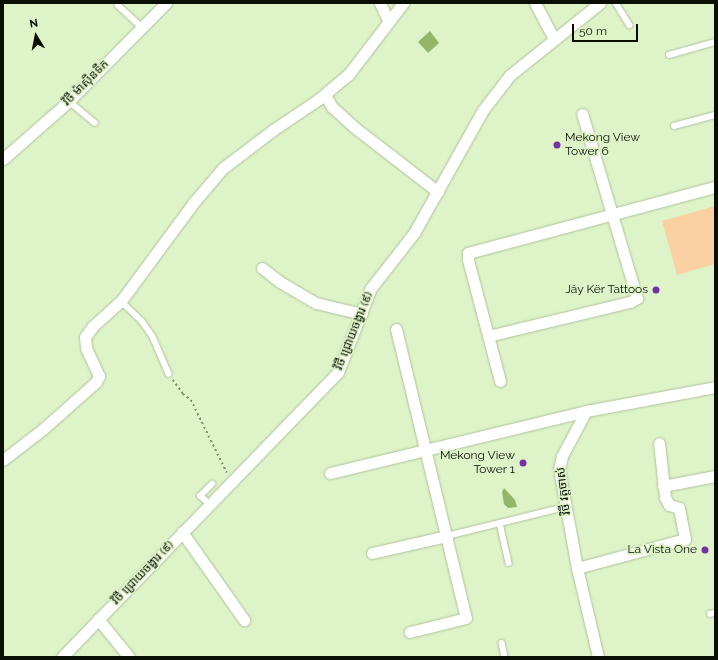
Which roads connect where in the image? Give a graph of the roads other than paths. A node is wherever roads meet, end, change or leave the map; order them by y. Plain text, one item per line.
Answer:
1 (166, 3) edge
2 (380, 3) edge
3 (403, 3) edge
4 (535, 3) edge
5 (600, 3) edge
6 (616, 3) edge
7 (118, 5) dead end
8 (388, 20) junction
9 (630, 24) dead end
10 (142, 27) junction
11 (554, 39) junction
12 (715, 42) edge
13 (669, 55) dead end
14 (325, 95) junction
15 (69, 101) junction
16 (582, 114) dead end
17 (715, 116) edge
18 (95, 123) dead end
19 (674, 126) dead end
20 (3, 159) edge
21 (715, 187) edge
22 (438, 192) junction
23 (612, 213) junction
24 (262, 268) dead end
25 (121, 301) junction
26 (362, 314) junction
27 (396, 329) dead end
28 (488, 336) junction
29 (169, 374) road end
30 (500, 381) dead end
31 (715, 387) edge
32 (586, 411) junction
33 (659, 443) dead end
34 (426, 450) junction
35 (3, 460) edge
36 (330, 473) dead end
37 (715, 476) edge
38 (663, 486) junction
39 (221, 494) junction
40 (210, 505) junction
41 (565, 507) junction
42 (500, 523) junction
43 (182, 532) junction
44 (447, 536) junction
45 (372, 554) dead end
46 (509, 563) dead end
47 (577, 568) junction
48 (98, 619) junction
49 (244, 620) dead end
50 (410, 632) dead end
51 (502, 644) dead end
52 (65, 656) edge
53 (129, 657) edge
54 (506, 657) edge
55 (598, 657) edge

1 - 10 street, វិថី ម៉ាស៊ីនទឹក
2 - 8 street
3 - 8 street
4 - 11 street
5 - 11 street, វិថី ជ្រោយចង្វារ (៩)
6 - 9 lane
7 - 10 lane
8 - 14 street
10 - 15 street, វិថី ម៉ាស៊ីនទឹក
11 - 22 street, វិថី ជ្រោយចង្វារ (៩)
12 - 13 lane
14 - 22 street
14 - 25 street
15 - 18 lane
15 - 20 street, វិថី ម៉ាស៊ីនទឹក
16 - 23 street
17 - 19 lane
21 - 23 street
22 - 26 street, វិថី ជ្រោយចង្វារ (៩)
23 - 28 street
23 - 28 street
24 - 26 street
25 - 29 lane
25 - 35 street
26 - 39 street, វិថី ជ្រោយចង្វារ (៩)
27 - 34 street
28 - 30 street
31 - 32 street
32 - 34 street
32 - 41 street, វិថី វត្តចាស់
33 - 38 street
34 - 36 street
34 - 44 street
37 - 38 street
38 - 47 street
39 - 40 street, វិថី ជ្រោយចង្វារ (៩)
39 - 40 lane
40 - 43 street, វិថី ជ្រោយចង្វារ (៩)
41 - 42 lane
41 - 47 street, វិថី វត្តចាស់
42 - 44 lane
42 - 46 lane
43 - 48 street, វិថី ជ្រោយចង្វារ (៩)
43 - 49 street
44 - 45 street
44 - 50 street
47 - 55 street, វិថី វត្តចាស់
48 - 52 street, វិថី ជ្រោយចង្វារ (៩)
48 - 53 street
51 - 54 lane

